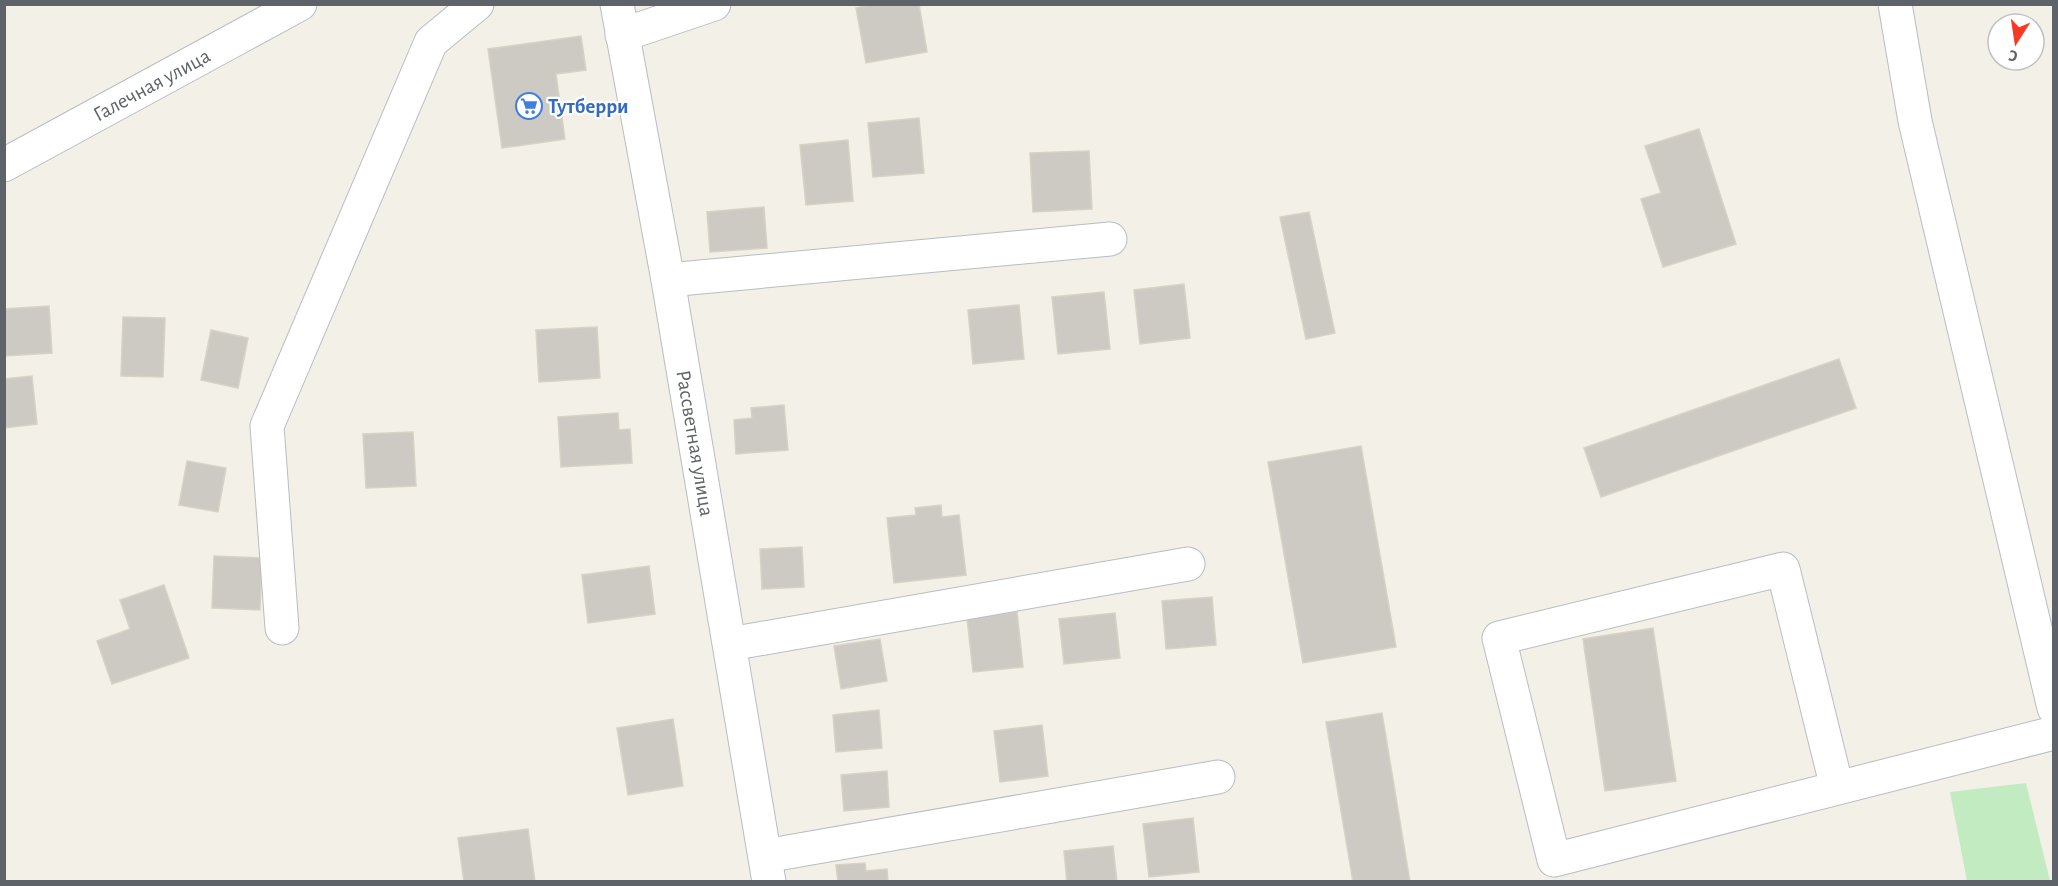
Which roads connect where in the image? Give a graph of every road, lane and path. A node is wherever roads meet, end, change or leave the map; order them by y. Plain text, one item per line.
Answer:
1 (300, 4) edge
2 (477, 4) edge
3 (714, 4) edge
4 (1895, 4) edge
5 (620, 20) edge
6 (4, 165) edge
7 (1110, 239) dead end
8 (668, 280) junction
9 (1188, 564) dead end
10 (282, 628) dead end
11 (730, 644) junction
12 (2054, 708) edge
13 (2054, 733) edge
14 (1218, 777) dead end
15 (1837, 788) junction
16 (767, 869) edge

1 - 6 street, Галечная улица
2 - 10 street
3 - 5 street
4 - 12 street
5 - 8 street, Рассветная улица
7 - 8 street
8 - 11 street, Рассветная улица
9 - 11 street
11 - 16 street, Рассветная улица
13 - 15 street
14 - 16 street
15 - 15 street

